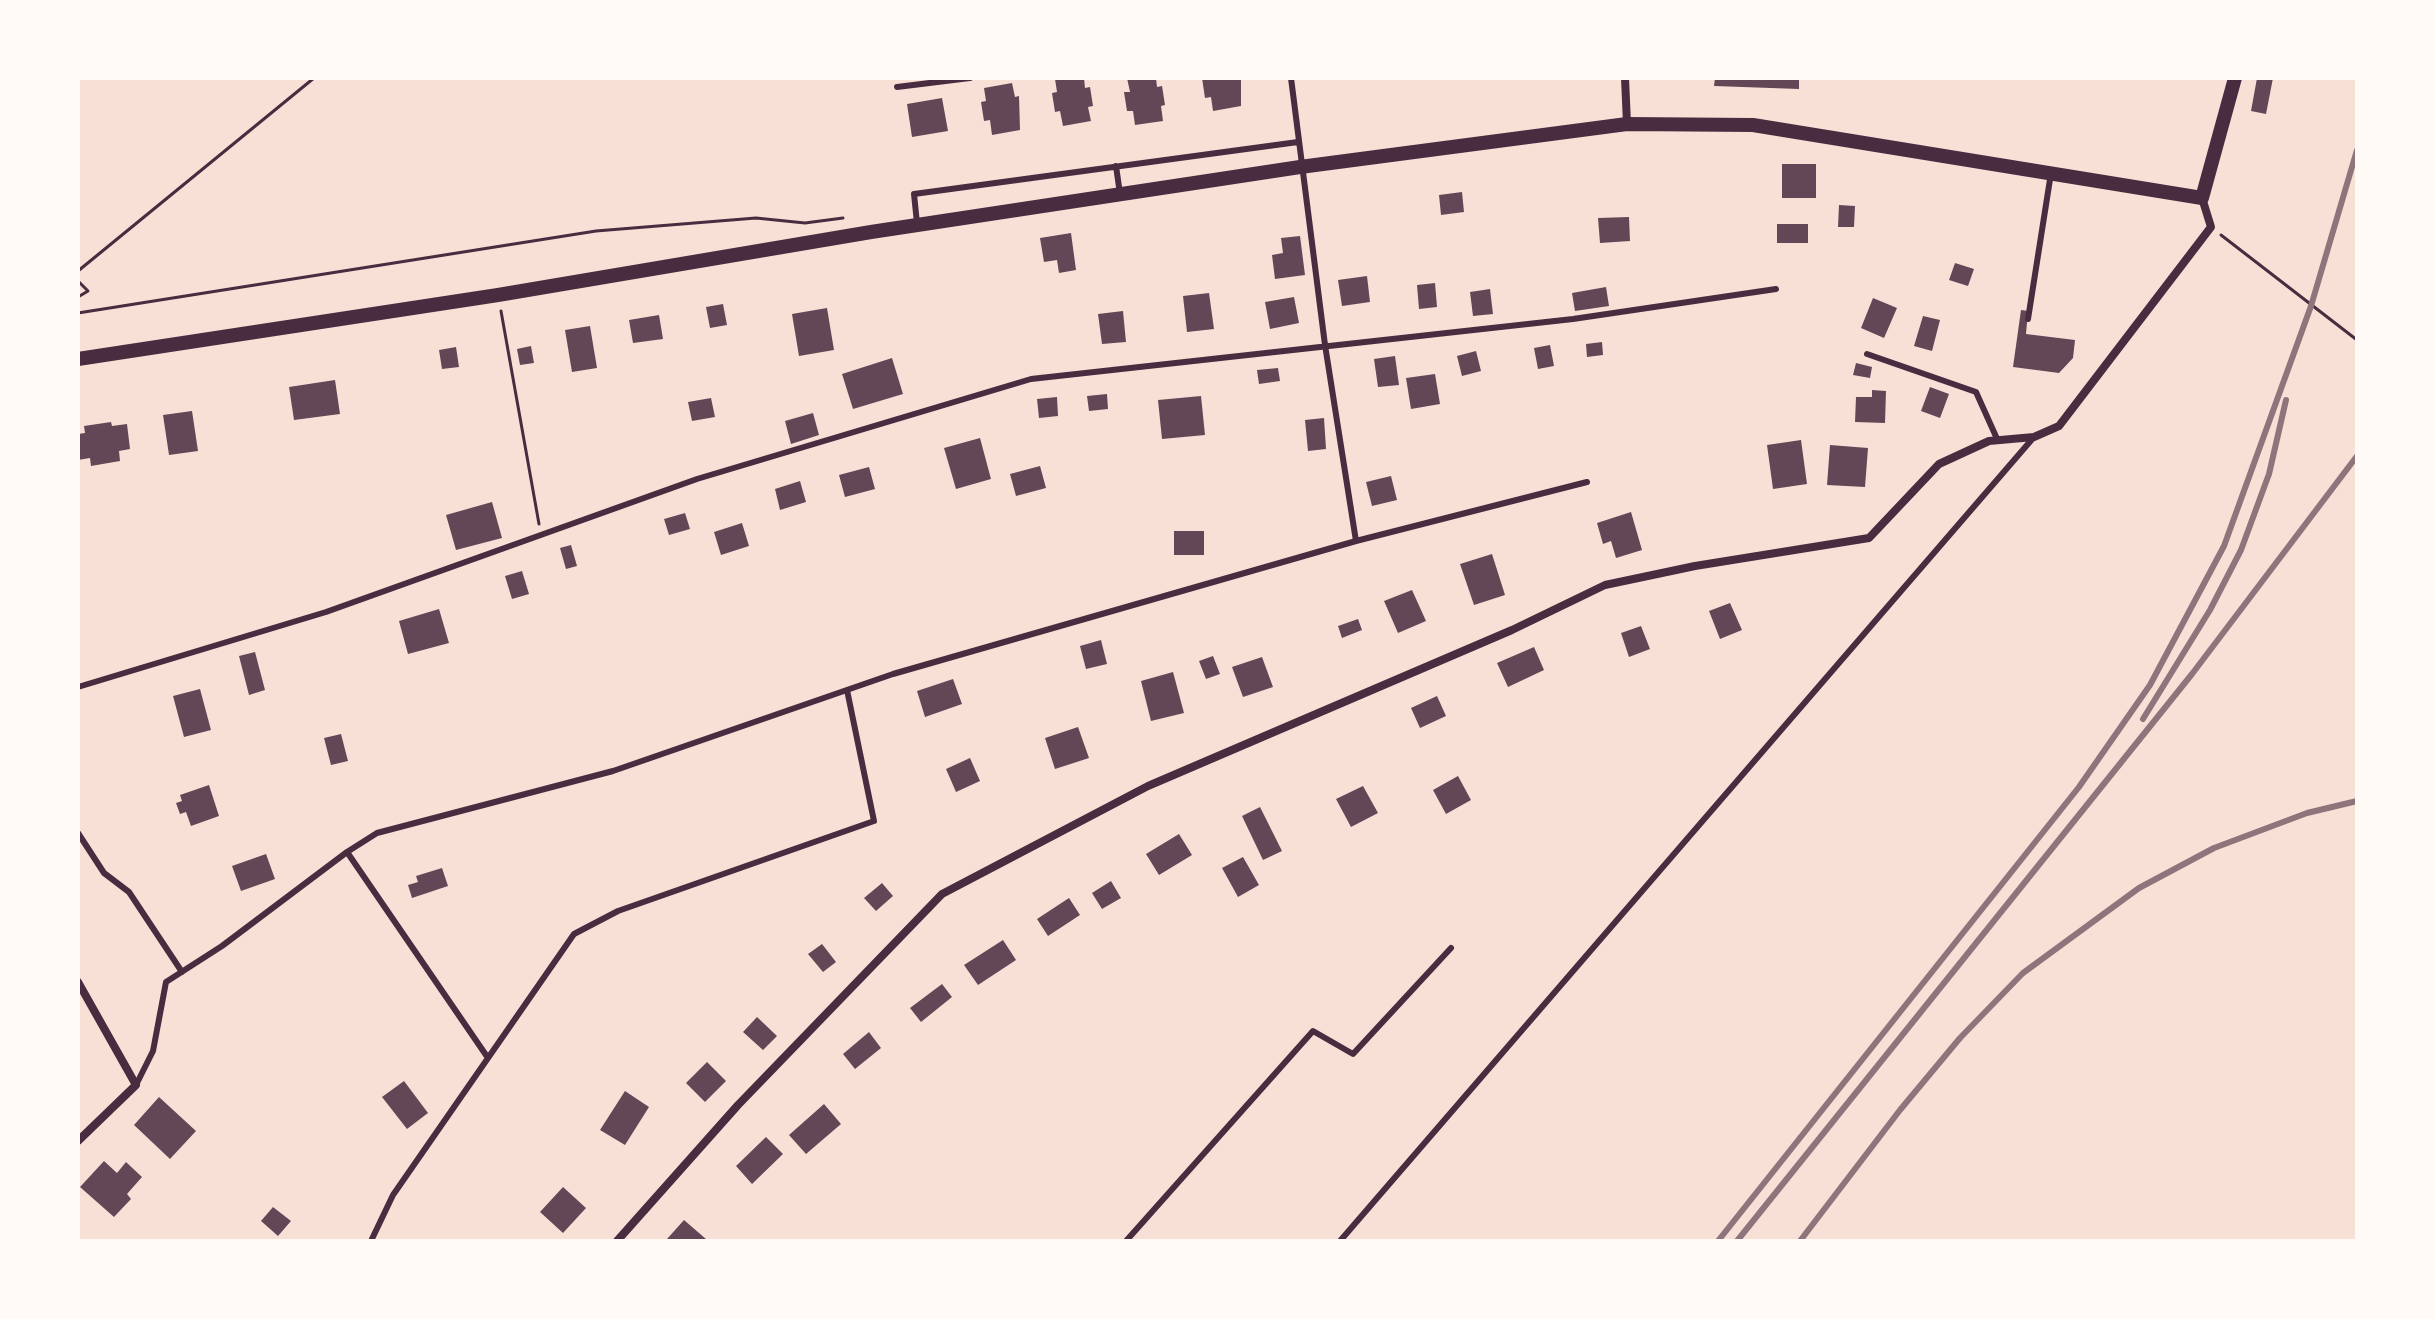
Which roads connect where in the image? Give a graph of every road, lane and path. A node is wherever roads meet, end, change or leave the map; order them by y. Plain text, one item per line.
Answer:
1 (314, 78) edge
2 (970, 78) edge
3 (1291, 78) edge
4 (1625, 78) edge
5 (2235, 78) edge
6 (897, 87) dead end
7 (1627, 124) junction
8 (1298, 142) junction
9 (1116, 166) junction
10 (1300, 167) junction
11 (2052, 172) junction
12 (1120, 195) junction
13 (2202, 198) junction
14 (852, 217) dead end
15 (918, 225) junction
16 (2211, 227) junction
17 (78, 271) edge
18 (78, 281) edge
19 (1776, 289) dead end
20 (498, 295) junction
21 (78, 297) edge
22 (78, 313) edge
23 (2028, 319) dead end
24 (2357, 340) edge
25 (1325, 345) junction
26 (1867, 354) dead end
27 (78, 359) edge
28 (2034, 437) junction
29 (1998, 441) junction
30 (1587, 482) dead end
31 (541, 534) junction
32 (1356, 541) junction
33 (78, 687) edge
34 (847, 690) junction
35 (78, 833) edge
36 (347, 852) junction
37 (1451, 948) dead end
38 (182, 972) junction
39 (78, 982) edge
40 (488, 1058) junction
41 (136, 1085) junction
42 (78, 1141) edge
43 (371, 1241) edge
44 (617, 1241) edge
45 (1126, 1241) edge
46 (1340, 1241) edge

1 - 17 path
2 - 6 lane
3 - 8 lane
4 - 7 street
5 - 13 street
7 - 10 street
7 - 11 street
8 - 9 lane
8 - 10 lane
9 - 12 lane
9 - 15 lane
10 - 12 street
10 - 25 lane
11 - 13 street
11 - 23 lane
12 - 15 street
13 - 16 street
14 - 22 path
15 - 20 street
16 - 24 path
16 - 28 street
18 - 21 path
19 - 25 lane
20 - 27 street
20 - 31 path
25 - 31 lane
25 - 32 lane
26 - 29 lane
28 - 29 street
28 - 46 lane
29 - 44 street
30 - 32 lane
31 - 33 lane
32 - 34 lane
34 - 36 lane
34 - 40 lane
35 - 38 lane
36 - 38 lane
36 - 40 lane
37 - 45 lane
38 - 41 lane
39 - 41 street
40 - 43 lane
41 - 42 street

